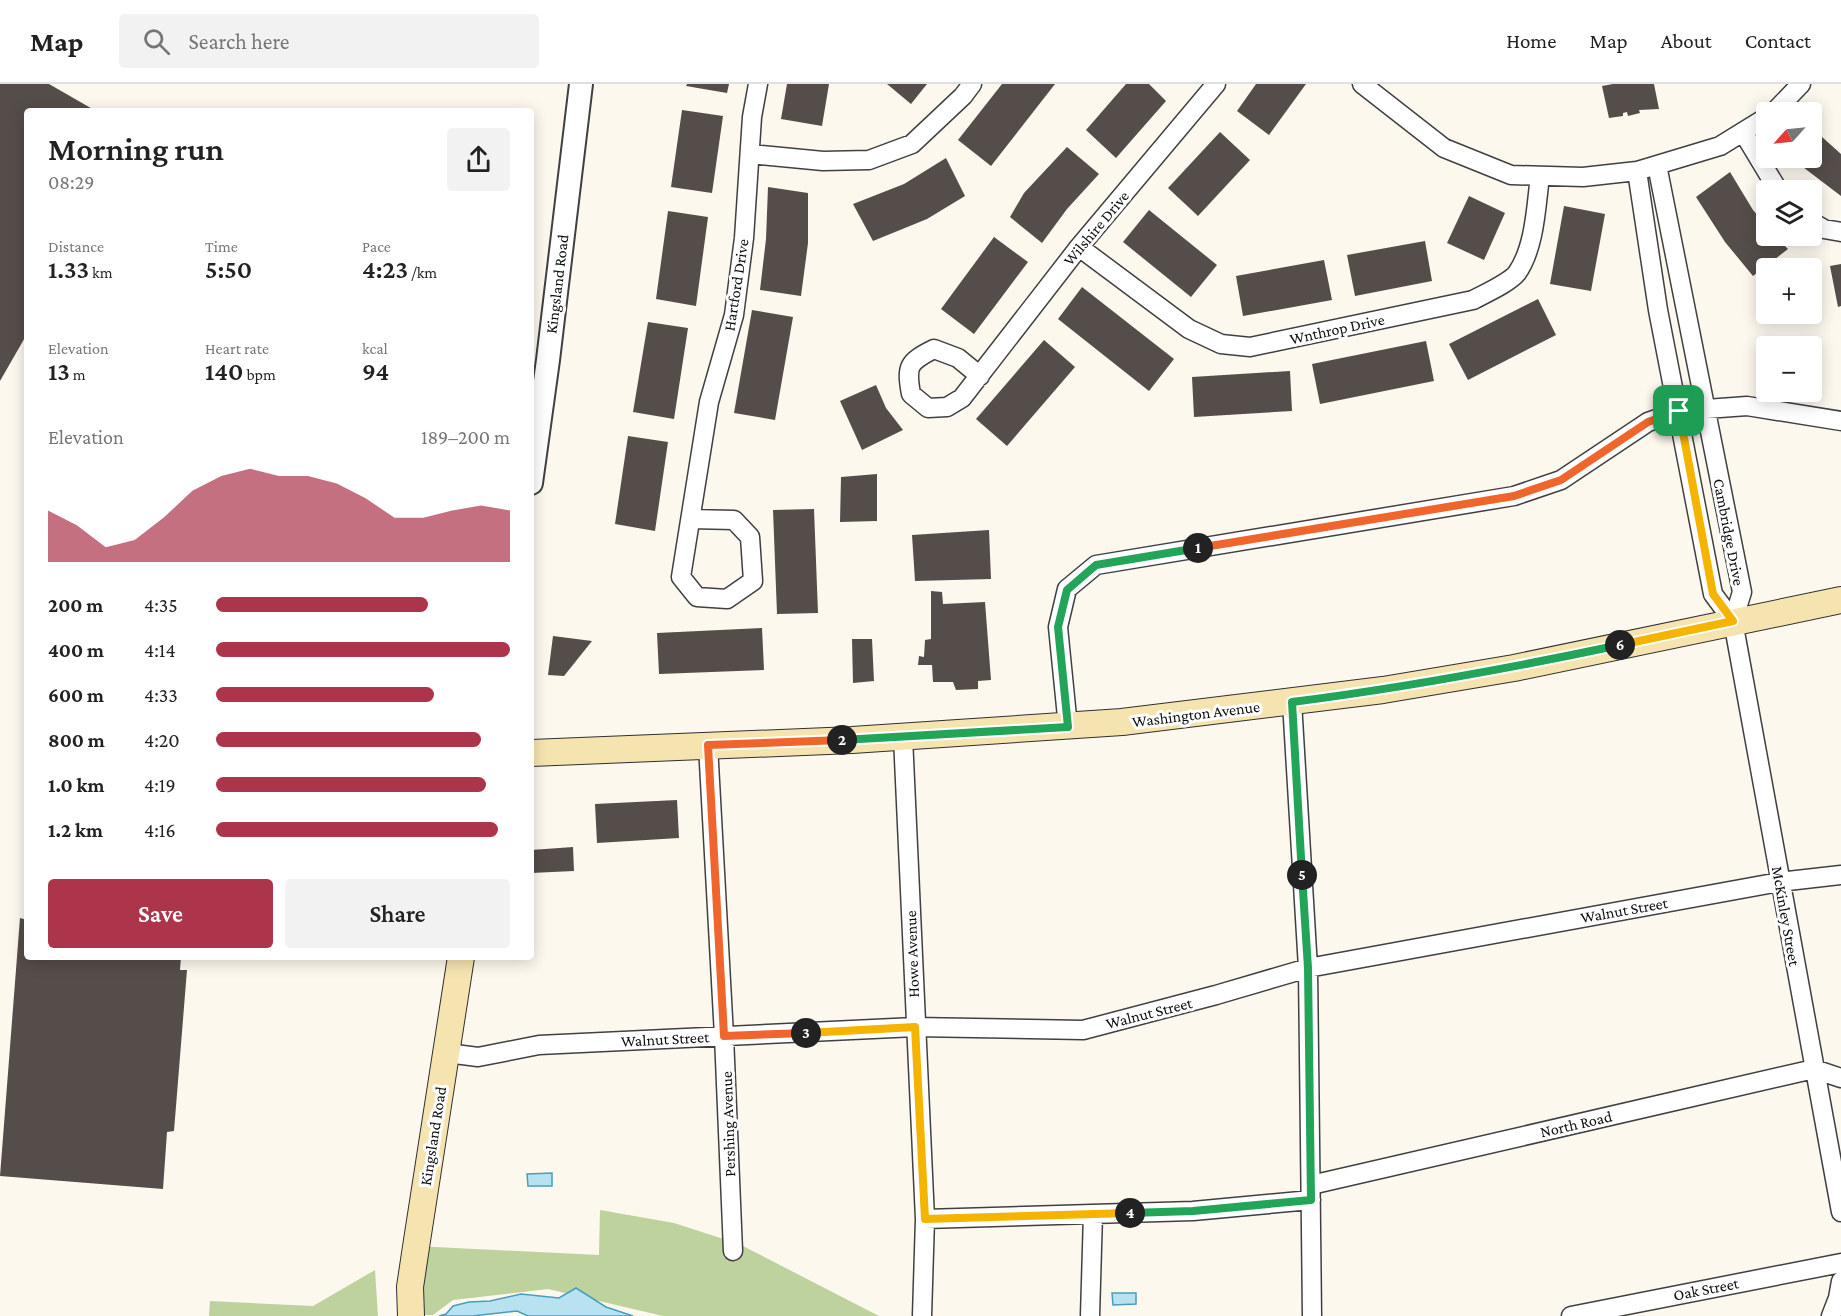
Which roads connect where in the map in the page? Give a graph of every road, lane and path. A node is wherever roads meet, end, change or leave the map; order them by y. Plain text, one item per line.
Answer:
1 (581, 84) edge
2 (758, 84) edge
3 (972, 84) edge
4 (1216, 84) edge
5 (1362, 84) edge
6 (1801, 84) edge
7 (1784, 102) edge
8 (1756, 124) edge
9 (1743, 132) junction
10 (750, 154) junction
11 (1656, 165) junction
12 (1637, 171) junction
13 (1540, 176) junction
14 (1772, 180) edge
15 (1822, 228) edge
16 (1841, 232) edge
17 (1078, 247) junction
18 (980, 376) dead end
19 (1704, 408) junction
20 (1679, 411) junction
21 (1841, 421) edge
22 (534, 461) edge
23 (691, 519) junction
24 (1841, 600) edge
25 (1733, 621) junction
26 (1292, 702) junction
27 (1068, 727) junction
28 (903, 737) junction
29 (708, 745) junction
30 (534, 753) edge
31 (1841, 875) edge
32 (1779, 882) junction
33 (461, 960) edge
34 (1308, 968) junction
35 (915, 1027) junction
36 (724, 1036) junction
37 (447, 1053) junction
38 (1814, 1069) junction
39 (1841, 1078) edge
40 (1311, 1192) junction
41 (1841, 1212) edge
42 (1093, 1214) junction
43 (925, 1219) junction
44 (733, 1251) dead end
45 (1841, 1263) edge
46 (1841, 1281) edge
47 (1631, 1310) edge
48 (411, 1316) edge
49 (922, 1316) edge
50 (1090, 1316) edge
51 (1312, 1316) edge
52 (1571, 1316) edge
53 (1831, 1316) edge

1 - 22 street, Kingsland Road
2 - 10 street, Hartford Drive
3 - 10 street
4 - 17 street, Wilshire Drive
5 - 13 street
6 - 7 street
8 - 9 street
9 - 11 street
9 - 14 street
10 - 23 street, Hartford Drive
11 - 12 street
11 - 19 street, Cambridge Drive
12 - 13 street
12 - 20 street, Cambridge Drive
13 - 17 street, Wnthrop Drive
15 - 16 street
17 - 18 street, Wilshire Drive
19 - 20 street
19 - 21 street
19 - 25 street, Cambridge Drive
20 - 25 street, Cambridge Drive
20 - 27 street
23 - 23 street
24 - 25 main road, Washington Avenue
25 - 26 main road, Washington Avenue
25 - 32 street, McKinley Street
26 - 27 main road, Washington Avenue
26 - 34 street
27 - 28 main road, Washington Avenue
28 - 29 main road, Washington Avenue
28 - 35 street, Howe Avenue
29 - 30 main road, Washington Avenue
29 - 36 street, Pershing Avenue
31 - 32 street, Walnut Street
32 - 34 street, Walnut Street
32 - 38 street, McKinley Street
33 - 37 main road, Kingsland Road
34 - 35 street, Walnut Street
34 - 40 street
35 - 36 street, Walnut Street
35 - 43 street, Howe Avenue
36 - 37 street, Walnut Street
36 - 44 street, Pershing Avenue
37 - 48 main road, Kingsland Road
38 - 39 street
38 - 40 street, North Road
38 - 41 street, McKinley Street
40 - 42 street, North Road
40 - 51 street
42 - 43 street, North Road
42 - 50 street
43 - 49 street, Howe Avenue
45 - 47 street, Oak Street
46 - 53 street
47 - 52 street, Oak Street

